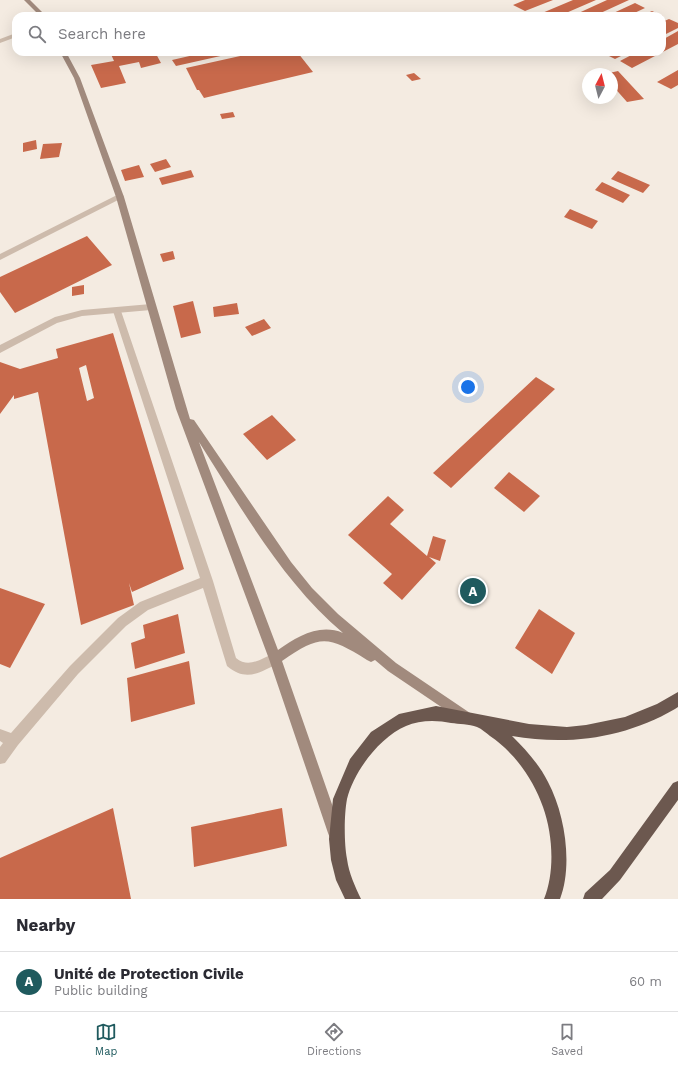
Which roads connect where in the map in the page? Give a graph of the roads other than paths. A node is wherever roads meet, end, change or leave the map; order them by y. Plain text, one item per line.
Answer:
1 (26, 0) edge
2 (39, 12) edge
3 (12, 36) edge
4 (0, 41) edge
5 (65, 56) edge
6 (120, 197) junction
7 (0, 258) edge
8 (151, 307) junction
9 (117, 311) junction
10 (0, 349) edge
11 (181, 409) junction
12 (207, 581) junction
13 (275, 659) junction
14 (392, 667) junction
15 (678, 699) edge
16 (474, 720) junction
17 (0, 735) edge
18 (13, 740) junction
19 (0, 758) edge
20 (678, 788) edge
21 (337, 839) junction
22 (353, 899) edge
23 (552, 899) edge
24 (592, 899) edge

1 - 2 main road
3 - 4 street
5 - 6 main road
6 - 7 street
6 - 8 main road
8 - 9 street
8 - 11 main road
9 - 10 street
9 - 12 street
11 - 13 main road
11 - 14 main road
12 - 13 street
12 - 18 street
13 - 14 main road
13 - 21 main road
14 - 16 main road
15 - 16 highway
16 - 21 highway
16 - 23 highway
17 - 18 street
18 - 19 street
20 - 24 highway
21 - 22 highway

